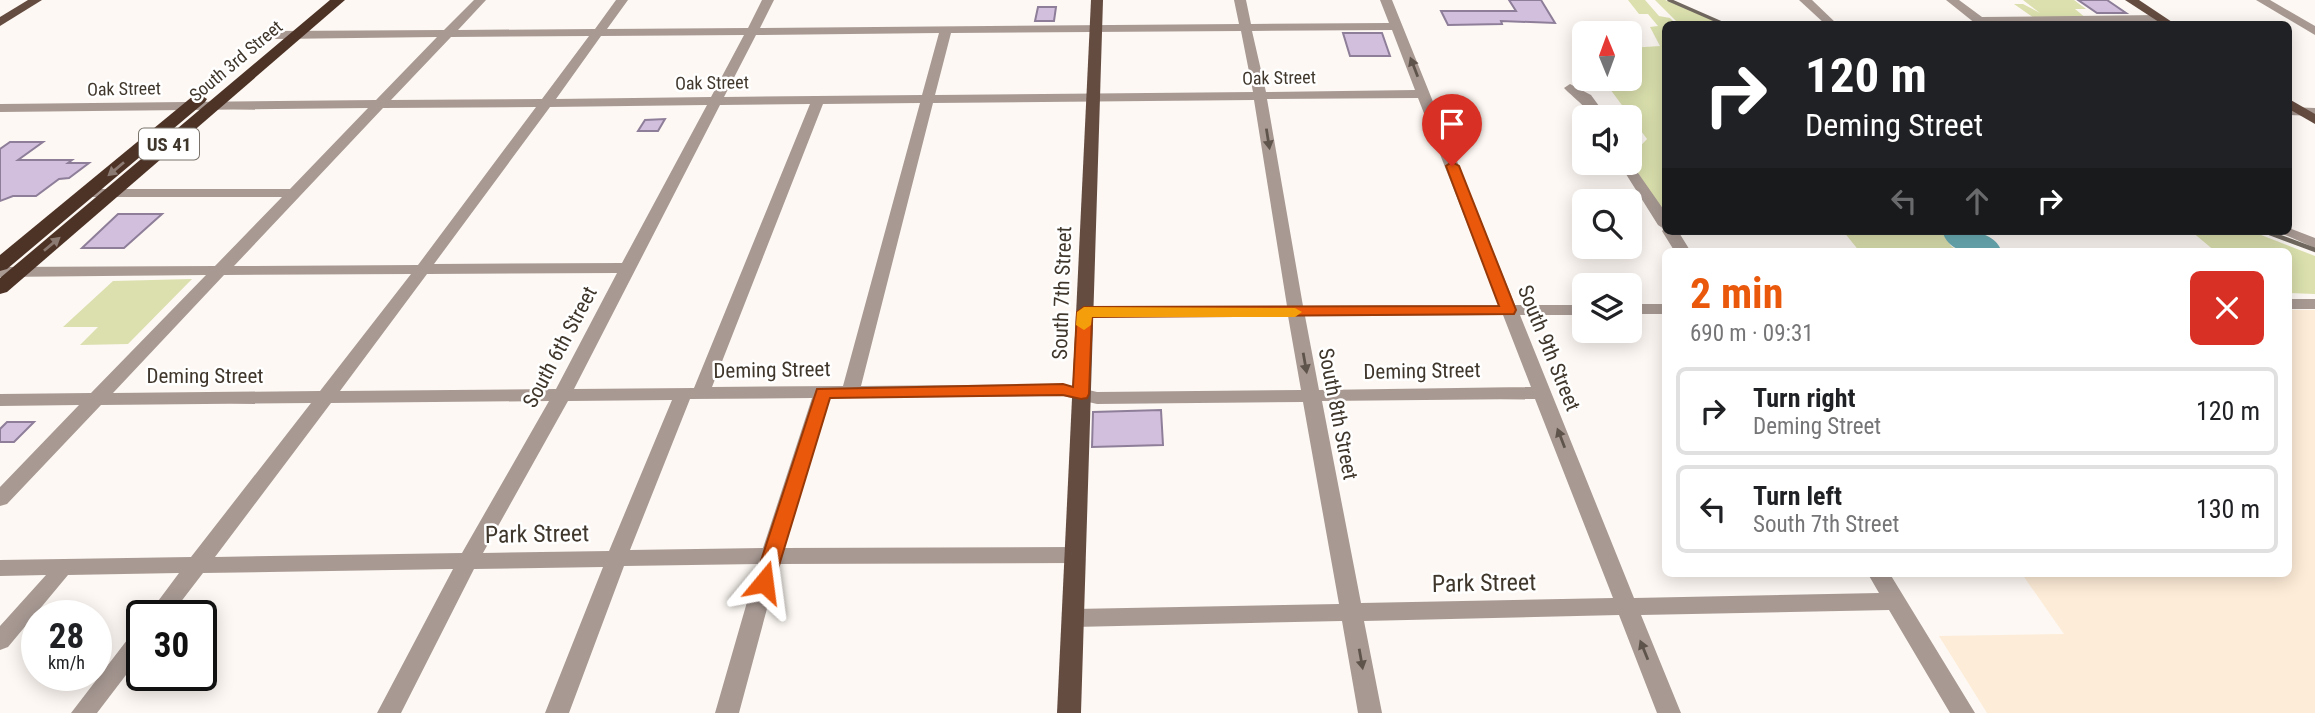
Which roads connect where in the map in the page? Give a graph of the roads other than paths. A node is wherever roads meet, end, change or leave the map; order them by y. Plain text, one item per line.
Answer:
1 (19, 0) edge
2 (36, 0) edge
3 (319, 0) edge
4 (338, 0) edge
5 (481, 0) edge
6 (622, 0) edge
7 (768, 0) edge
8 (1097, 0) edge
9 (1240, 0) edge
10 (1386, 0) edge
11 (1805, 0) edge
12 (1952, 0) edge
13 (2131, 0) edge
14 (2262, 0) edge
15 (0, 12) edge
16 (1828, 21) edge
17 (1980, 21) edge
18 (2162, 21) edge
19 (0, 22) edge
20 (1246, 26) junction
21 (1398, 26) junction
22 (1096, 28) junction
23 (946, 29) junction
24 (599, 31) junction
25 (752, 31) junction
26 (2315, 31) edge
27 (449, 33) junction
28 (276, 35) junction
29 (297, 35) junction
30 (1570, 88) dead end
31 (1424, 94) junction
32 (1261, 95) junction
33 (1094, 97) junction
34 (928, 99) junction
35 (715, 100) junction
36 (818, 100) junction
37 (547, 102) junction
38 (381, 104) junction
39 (1591, 105) edge
40 (191, 106) junction
41 (213, 106) junction
42 (0, 108) edge
43 (2302, 111) edge
44 (2315, 120) edge
45 (1634, 175) edge
46 (86, 193) junction
47 (112, 193) junction
48 (295, 193) junction
49 (1662, 219) edge
50 (2292, 234) edge
51 (2315, 243) edge
52 (0, 265) edge
53 (628, 268) junction
54 (423, 269) junction
55 (219, 271) junction
56 (0, 272) edge
57 (19, 272) junction
58 (0, 288) edge
59 (2292, 304) edge
60 (2315, 304) edge
61 (1642, 309) edge
62 (1662, 309) edge
63 (1508, 310) junction
64 (1572, 310) edge
65 (1084, 312) junction
66 (1296, 312) junction
67 (850, 392) junction
68 (823, 393) junction
69 (1543, 393) junction
70 (692, 394) junction
71 (1081, 394) junction
72 (561, 396) junction
73 (1311, 396) junction
74 (325, 398) junction
75 (96, 399) junction
76 (0, 400) edge
77 (0, 499) edge
78 (1075, 555) junction
79 (771, 556) junction
80 (617, 559) junction
81 (467, 562) junction
82 (197, 566) junction
83 (0, 568) edge
84 (61, 568) junction
85 (1881, 577) edge
86 (170, 600) edge
87 (1895, 601) junction
88 (1626, 606) junction
89 (1352, 611) junction
90 (1073, 618) junction
91 (0, 641) edge
92 (126, 658) edge
93 (83, 713) edge
94 (389, 713) edge
95 (557, 713) edge
96 (727, 713) edge
97 (1069, 713) edge
98 (1370, 713) edge
99 (1669, 713) edge
100 (1963, 713) edge

1 - 15 main road
2 - 19 main road
3 - 28 highway, South 3rd Street / US 41
4 - 29 highway, South 3rd Street / US 41
5 - 27 street
6 - 24 street
7 - 25 street, South 6th Street
8 - 22 main road, South 7th Street
9 - 20 street, South 8th Street
10 - 21 street, South 9th Street
11 - 16 street
12 - 17 street
13 - 18 main road
14 - 26 street
20 - 21 street
20 - 22 street
20 - 32 street, South 8th Street
31 -> 21 street, South 9th Street
22 - 23 street
22 - 33 main road, South 7th Street
23 - 25 street
23 - 34 street
24 - 25 street
24 - 27 street
24 - 37 street
25 - 35 street, South 6th Street
27 - 29 street
27 - 38 street
28 - 29 street
28 - 40 highway, South 3rd Street / US 41
29 - 41 highway, South 3rd Street / US 41
30 - 39 street
31 - 32 street, Oak Street
31 - 63 street, South 9th Street
32 - 33 street, Oak Street
32 -> 66 street, South 8th Street
33 - 34 street, Oak Street
33 - 65 main road, South 7th Street
34 - 36 street, Oak Street
34 - 67 street
35 - 36 street, Oak Street
35 - 37 street, Oak Street
35 - 53 street, South 6th Street
36 - 70 street
37 - 38 street, Oak Street
37 - 54 street
38 - 41 street, Oak Street
38 - 48 street
40 - 41 street, Oak Street
40 - 42 street, Oak Street
40 -> 46 highway, South 3rd Street / US 41
41 - 47 highway, South 3rd Street / US 41
43 - 44 main road
45 - 49 street
46 - 47 street
46 - 52 highway, South 3rd Street / US 41
47 - 48 street
57 -> 47 highway, South 3rd Street / US 41
48 - 55 street
50 - 51 street
53 - 54 street
53 - 72 street, South 6th Street
54 - 55 street
54 - 74 street
55 - 57 street
55 - 75 street
56 - 57 street
57 - 58 highway, South 3rd Street / US 41
59 - 60 street
61 - 62 street
63 - 64 street
63 - 66 street
63 - 69 street, South 9th Street
65 - 66 street
65 - 71 main road, South 7th Street
66 -> 73 street, South 8th Street
67 - 68 street, Deming Street
67 - 71 street, Deming Street
68 - 70 street, Deming Street
68 - 79 street
69 - 73 street, Deming Street
88 -> 69 street, South 9th Street
70 - 72 street, Deming Street
70 - 80 street
71 - 73 street, Deming Street
71 - 78 main road, South 7th Street
72 - 74 street, Deming Street
72 - 81 street, South 6th Street
73 - 89 street, South 8th Street
74 - 75 street, Deming Street
74 - 82 street
75 - 76 street, Deming Street
75 - 77 street
78 - 79 street, Park Street
78 - 90 main road, South 7th Street
79 - 80 street, Park Street
79 - 96 street
80 - 81 street, Park Street
80 - 95 street
81 - 82 street, Park Street
81 - 94 street, South 6th Street
82 - 84 street, Park Street
82 - 86 street
83 - 84 street, Park Street
84 - 91 street
85 - 87 street
87 - 88 street, Park Street
87 - 100 street
88 - 89 street, Park Street
99 -> 88 street, South 9th Street
89 - 90 street, Park Street
89 -> 98 street, South 8th Street
90 - 97 main road, South 7th Street
92 - 93 street

